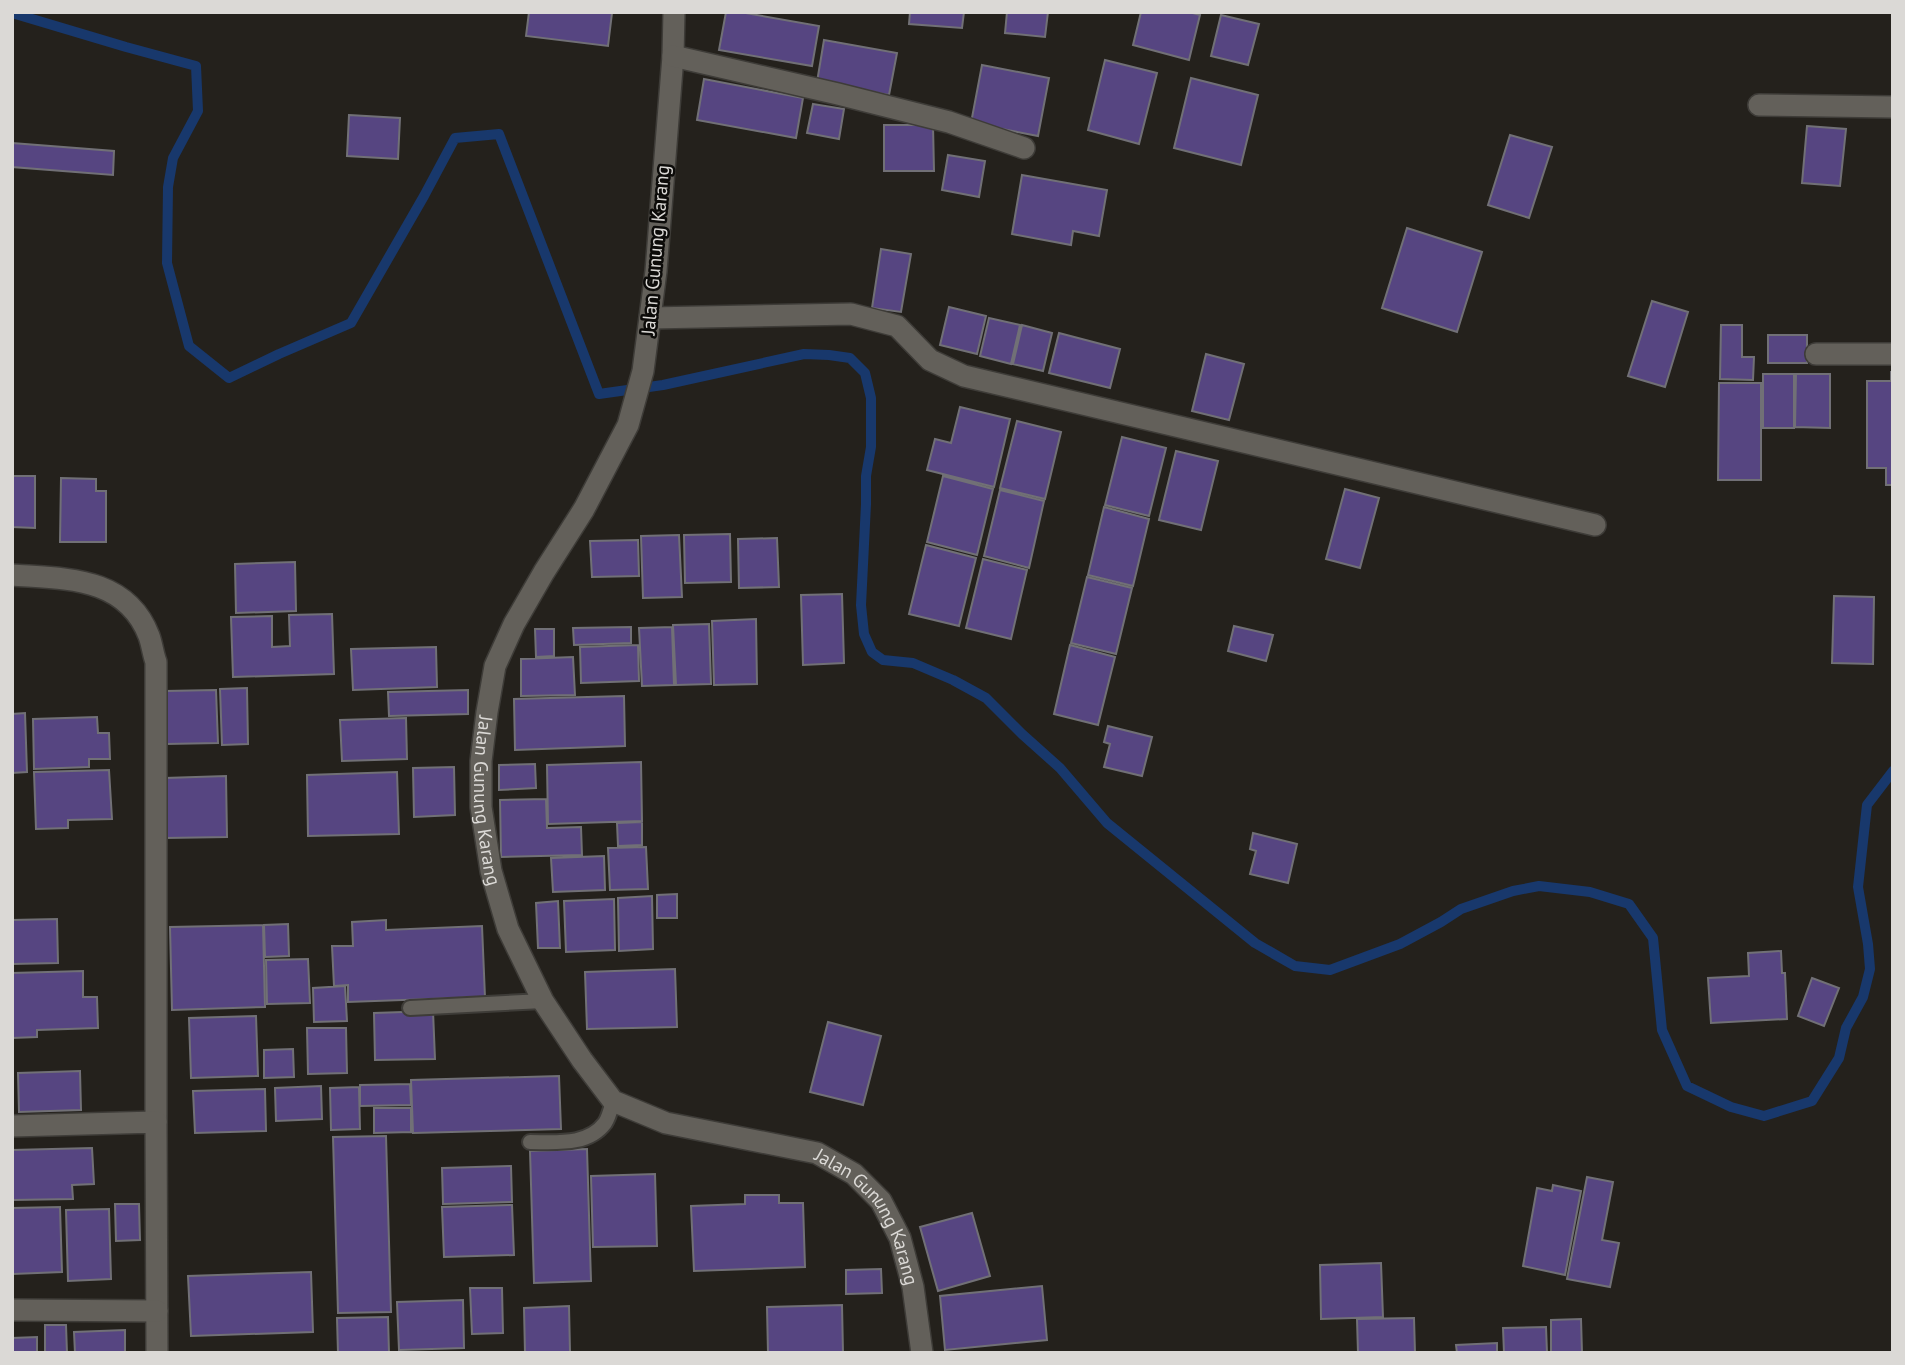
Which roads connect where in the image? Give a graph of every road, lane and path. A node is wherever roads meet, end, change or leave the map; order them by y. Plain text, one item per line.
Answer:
1 (674, 12) edge
2 (673, 56) junction
3 (1759, 105) dead end
4 (1893, 107) edge
5 (1024, 148) dead end
6 (650, 318) junction
7 (1816, 354) dead end
8 (1893, 354) edge
9 (1595, 525) dead end
10 (12, 575) edge
11 (543, 1001) junction
12 (411, 1008) dead end
13 (613, 1101) junction
14 (156, 1122) junction
15 (12, 1126) edge
16 (530, 1142) dead end
17 (12, 1310) edge
18 (157, 1311) junction
19 (157, 1353) edge
20 (922, 1353) edge

1 - 2 street, Jalan Gunung Karang
2 - 5 street
2 - 6 street, Jalan Gunung Karang
3 - 4 street
6 - 9 street
6 - 11 street, Jalan Gunung Karang
7 - 8 street
10 - 14 street
11 - 12 lane
11 - 13 street, Jalan Gunung Karang
13 - 16 lane
13 - 20 street, Jalan Gunung Karang
14 - 15 street
14 - 18 street
17 - 18 street
18 - 19 street

